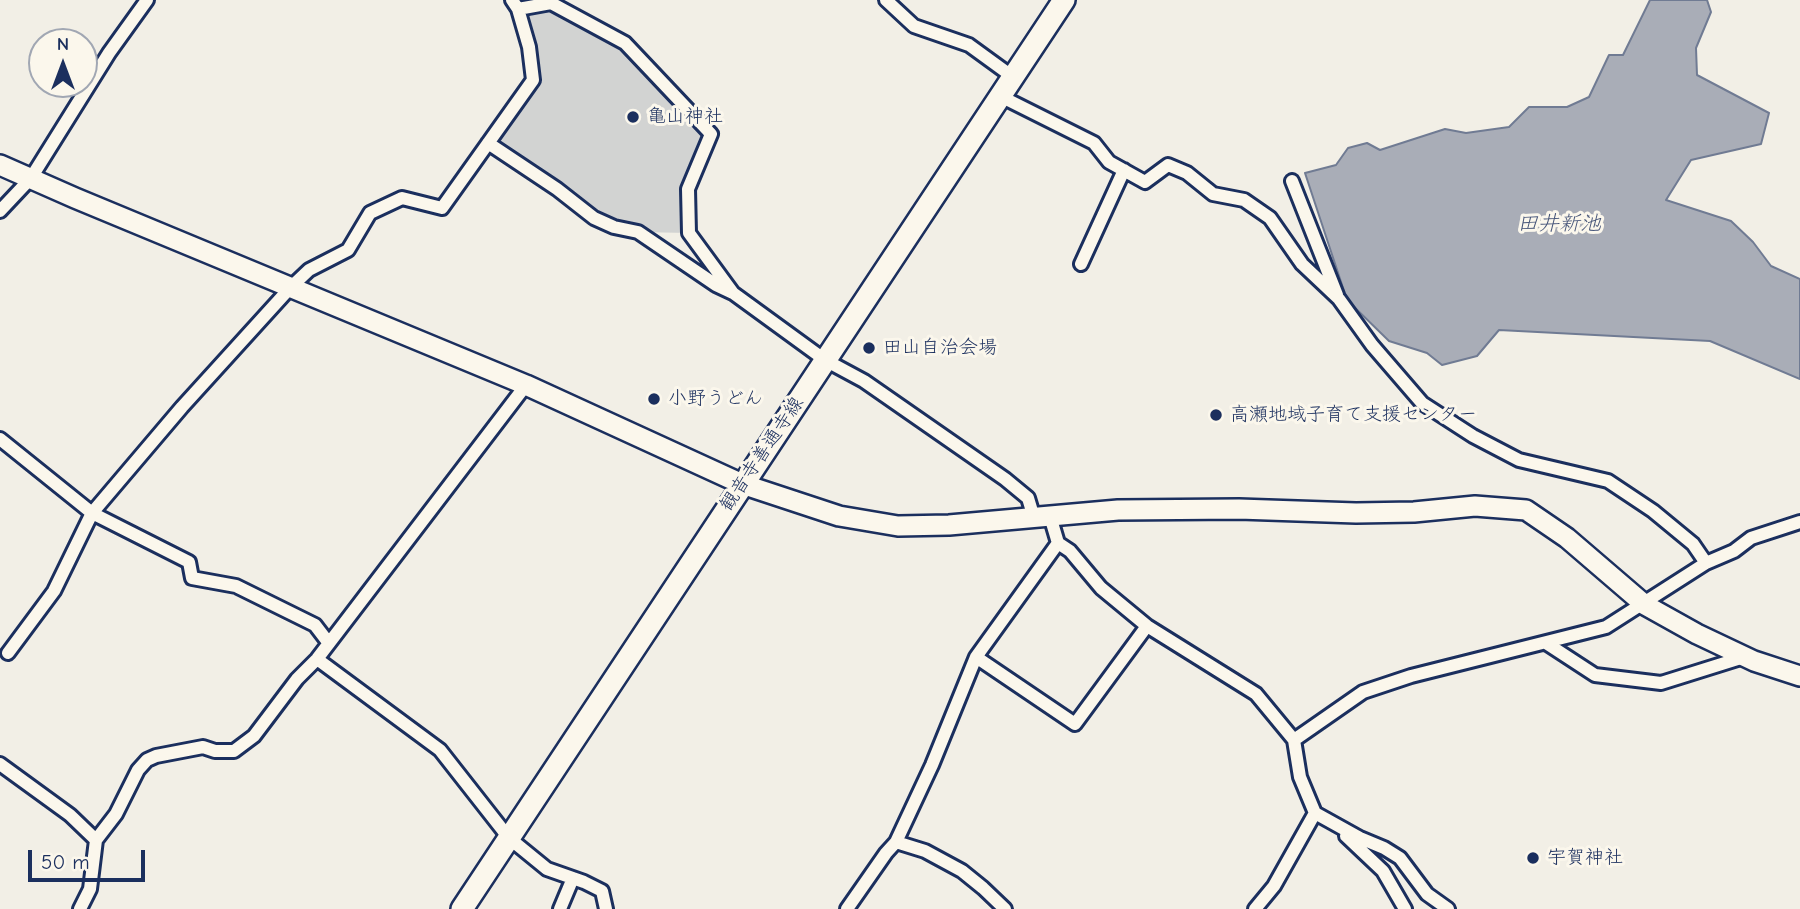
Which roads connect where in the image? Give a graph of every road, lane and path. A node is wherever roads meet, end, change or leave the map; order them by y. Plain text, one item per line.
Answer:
1 (147, 0) edge
2 (886, 0) edge
3 (1064, 0) edge
4 (515, 5) edge
5 (1013, 76) junction
6 (1000, 96) junction
7 (488, 143) junction
8 (0, 165) edge
9 (1124, 170) junction
10 (31, 178) junction
11 (1292, 181) dead end
12 (0, 211) edge
13 (1081, 264) dead end
14 (290, 288) junction
15 (733, 293) junction
16 (1339, 299) junction
17 (825, 360) junction
18 (526, 386) junction
19 (0, 439) edge
20 (742, 484) junction
21 (92, 513) junction
22 (1042, 517) junction
23 (1800, 522) edge
24 (1058, 543) junction
25 (1706, 563) junction
26 (1645, 605) junction
27 (1147, 626) junction
28 (328, 642) junction
29 (1546, 643) junction
30 (3, 652) edge
31 (976, 657) junction
32 (1744, 657) junction
33 (317, 659) junction
34 (1800, 676) edge
35 (1294, 740) junction
36 (0, 764) edge
37 (1315, 813) junction
38 (1336, 826) junction
39 (509, 838) junction
40 (96, 841) junction
41 (895, 842) junction
42 (573, 878) junction
43 (80, 909) edge
44 (462, 909) edge
45 (560, 909) edge
46 (606, 909) edge
47 (847, 909) edge
48 (1005, 909) edge
49 (1255, 909) edge
50 (1405, 909) edge
51 (1448, 909) edge

1 - 10 street
2 - 5 street
3 - 5 main road, 観音寺善通寺線
4 - 7 street
4 - 15 street
5 - 6 main road, 観音寺善通寺線
6 - 9 street
6 - 17 main road, 観音寺善通寺線
7 - 14 street
7 - 15 street
8 - 10 street
9 - 13 street
9 - 16 street
10 - 12 street
10 - 14 street
11 - 16 street
14 - 18 street
14 - 21 street
15 - 17 street
16 - 25 street
17 - 20 main road, 観音寺善通寺線
17 - 22 street
18 - 20 street
18 - 28 street
19 - 21 street
20 - 22 street
20 - 39 main road, 観音寺善通寺線
21 - 28 street
21 - 30 street
22 - 24 street
22 - 26 street
23 - 25 street
24 - 27 street
24 - 31 street
25 - 26 street
26 - 29 street
26 - 32 street
27 - 31 street
27 - 35 street
28 - 33 street
29 - 32 street
29 - 35 street
31 - 41 street
32 - 34 street
33 - 39 street
33 - 40 street
35 - 37 street
36 - 40 street
37 - 38 street
37 - 49 street
38 - 50 street
38 - 51 street
39 - 42 street
39 - 44 main road, 観音寺善通寺線
40 - 43 street
41 - 47 street
41 - 48 street
42 - 45 street
42 - 46 street

